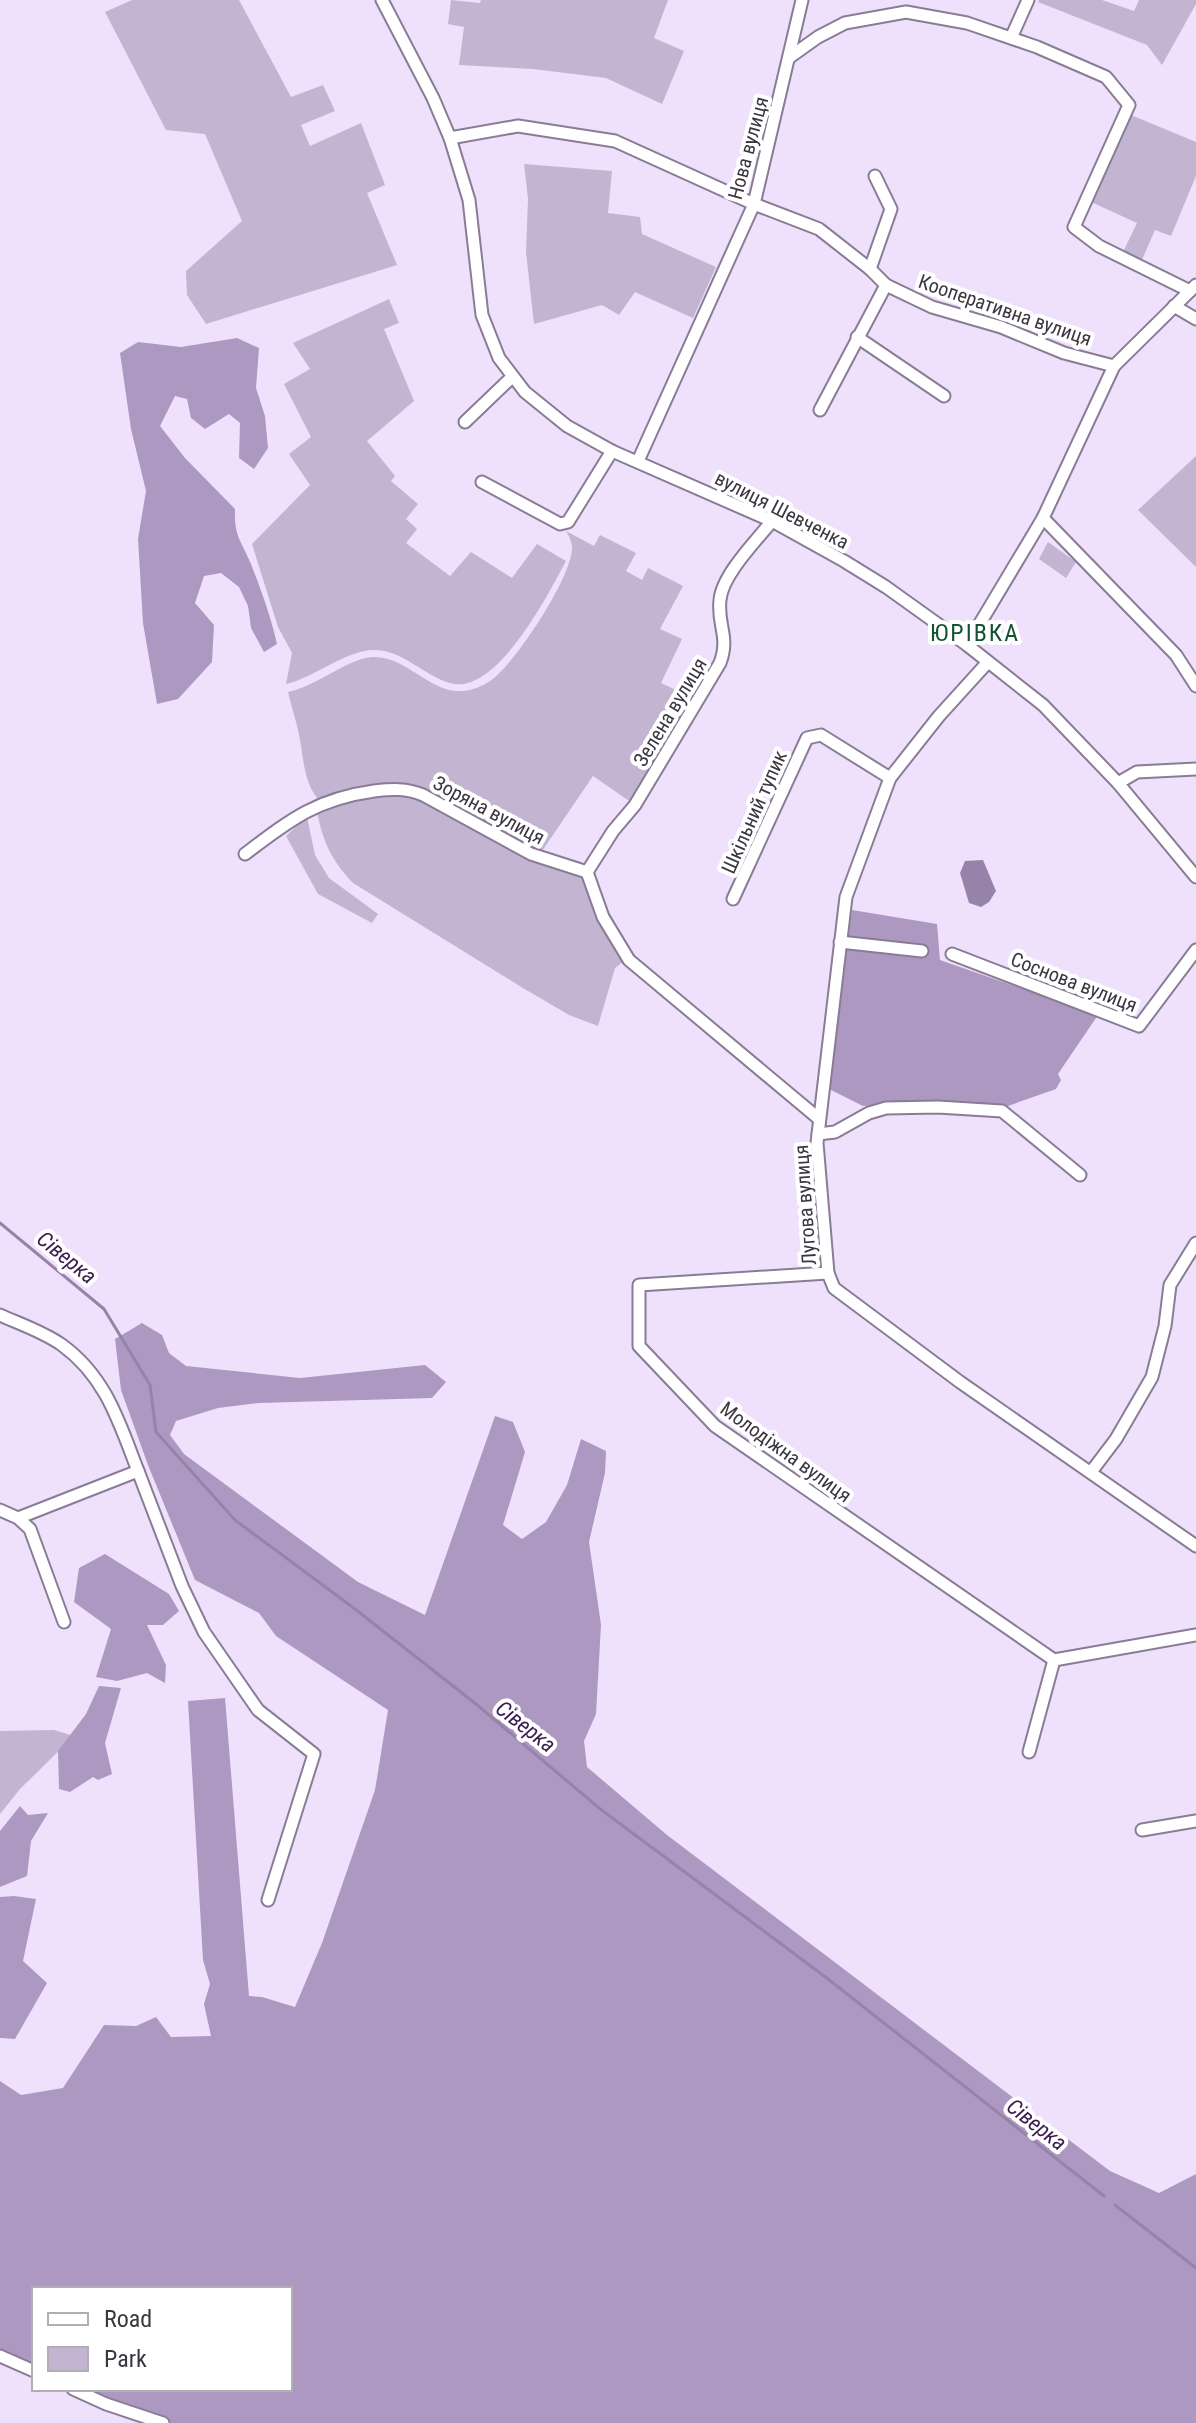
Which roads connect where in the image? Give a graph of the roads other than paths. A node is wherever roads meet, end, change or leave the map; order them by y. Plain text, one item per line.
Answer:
1 (382, 0) edge
2 (802, 0) edge
3 (1028, 0) edge
4 (797, 26) junction
5 (818, 37) junction
6 (1011, 38) junction
7 (790, 57) junction
8 (450, 138) junction
9 (875, 176) dead end
10 (754, 204) junction
11 (870, 269) junction
12 (886, 285) junction
13 (1193, 288) edge
14 (1174, 306) junction
15 (1196, 319) edge
16 (857, 337) junction
17 (1114, 366) junction
18 (512, 377) junction
19 (944, 396) dead end
20 (820, 410) dead end
21 (465, 422) dead end
22 (612, 451) junction
23 (638, 461) junction
24 (482, 482) dead end
25 (1043, 518) junction
26 (772, 521) junction
27 (967, 645) junction
28 (988, 662) junction
29 (1196, 686) edge
30 (1196, 769) edge
31 (890, 778) junction
32 (1118, 783) junction
33 (245, 854) dead end
34 (587, 872) junction
35 (1196, 877) edge
36 (733, 899) dead end
37 (840, 942) junction
38 (1196, 950) edge
39 (922, 951) dead end
40 (952, 954) dead end
41 (818, 1118) junction
42 (818, 1134) junction
43 (1080, 1175) dead end
44 (1196, 1243) edge
45 (828, 1273) junction
46 (0, 1315) edge
47 (138, 1471) junction
48 (1091, 1472) junction
49 (0, 1510) edge
50 (18, 1518) junction
51 (1196, 1546) edge
52 (64, 1622) dead end
53 (1196, 1635) edge
54 (1054, 1660) junction
55 (1029, 1752) dead end
56 (1196, 1821) edge
57 (1142, 1830) dead end
58 (268, 1900) dead end
59 (0, 2356) edge
60 (32, 2370) edge
61 (77, 2391) edge
62 (163, 2423) edge

1 - 8 street, вулиця Шевченка
2 - 4 street
3 - 6 street
4 - 5 street
4 - 7 street
5 - 6 street
5 - 7 street
6 - 13 street
7 - 10 street, Нова вулиця
8 - 10 street
8 - 18 street, вулиця Шевченка
9 - 11 street
10 - 11 street, Кооперативна вулиця
10 - 23 street, Нова вулиця
11 - 12 street, Кооперативна вулиця
12 - 16 street
12 - 17 street, Кооперативна вулиця
13 - 14 street
14 - 15 street
14 - 17 street
16 - 19 street
16 - 20 street
17 - 25 street
18 - 21 street
18 - 22 street, вулиця Шевченка
22 - 23 street, вулиця Шевченка
22 - 24 street
23 - 26 street, вулиця Шевченка
25 - 27 street
25 - 29 street
26 - 27 street, вулиця Шевченка
26 - 34 street, Зелена вулиця
27 - 28 street, вулиця Шевченка
28 - 31 street, Лугова вулиця
28 - 32 street, вулиця Шевченка
30 - 32 street
31 - 36 street, Шкільний тупик
31 - 37 street, Лугова вулиця
32 - 35 street, вулиця Шевченка
33 - 34 street, Зоряна вулиця
34 - 41 street
37 - 39 street
37 - 41 street, Лугова вулиця
38 - 40 street, Соснова вулиця
41 - 42 street, Лугова вулиця
42 - 43 street
42 - 45 street, Лугова вулиця
44 - 48 street
45 - 48 street, Лугова вулиця
45 - 54 street, Молодіжна вулиця
46 - 47 street
47 - 50 street
47 - 58 street
48 - 51 street, Лугова вулиця
49 - 50 street
50 - 52 street
53 - 54 street
54 - 55 street
56 - 57 street
59 - 60 street
61 - 62 street

